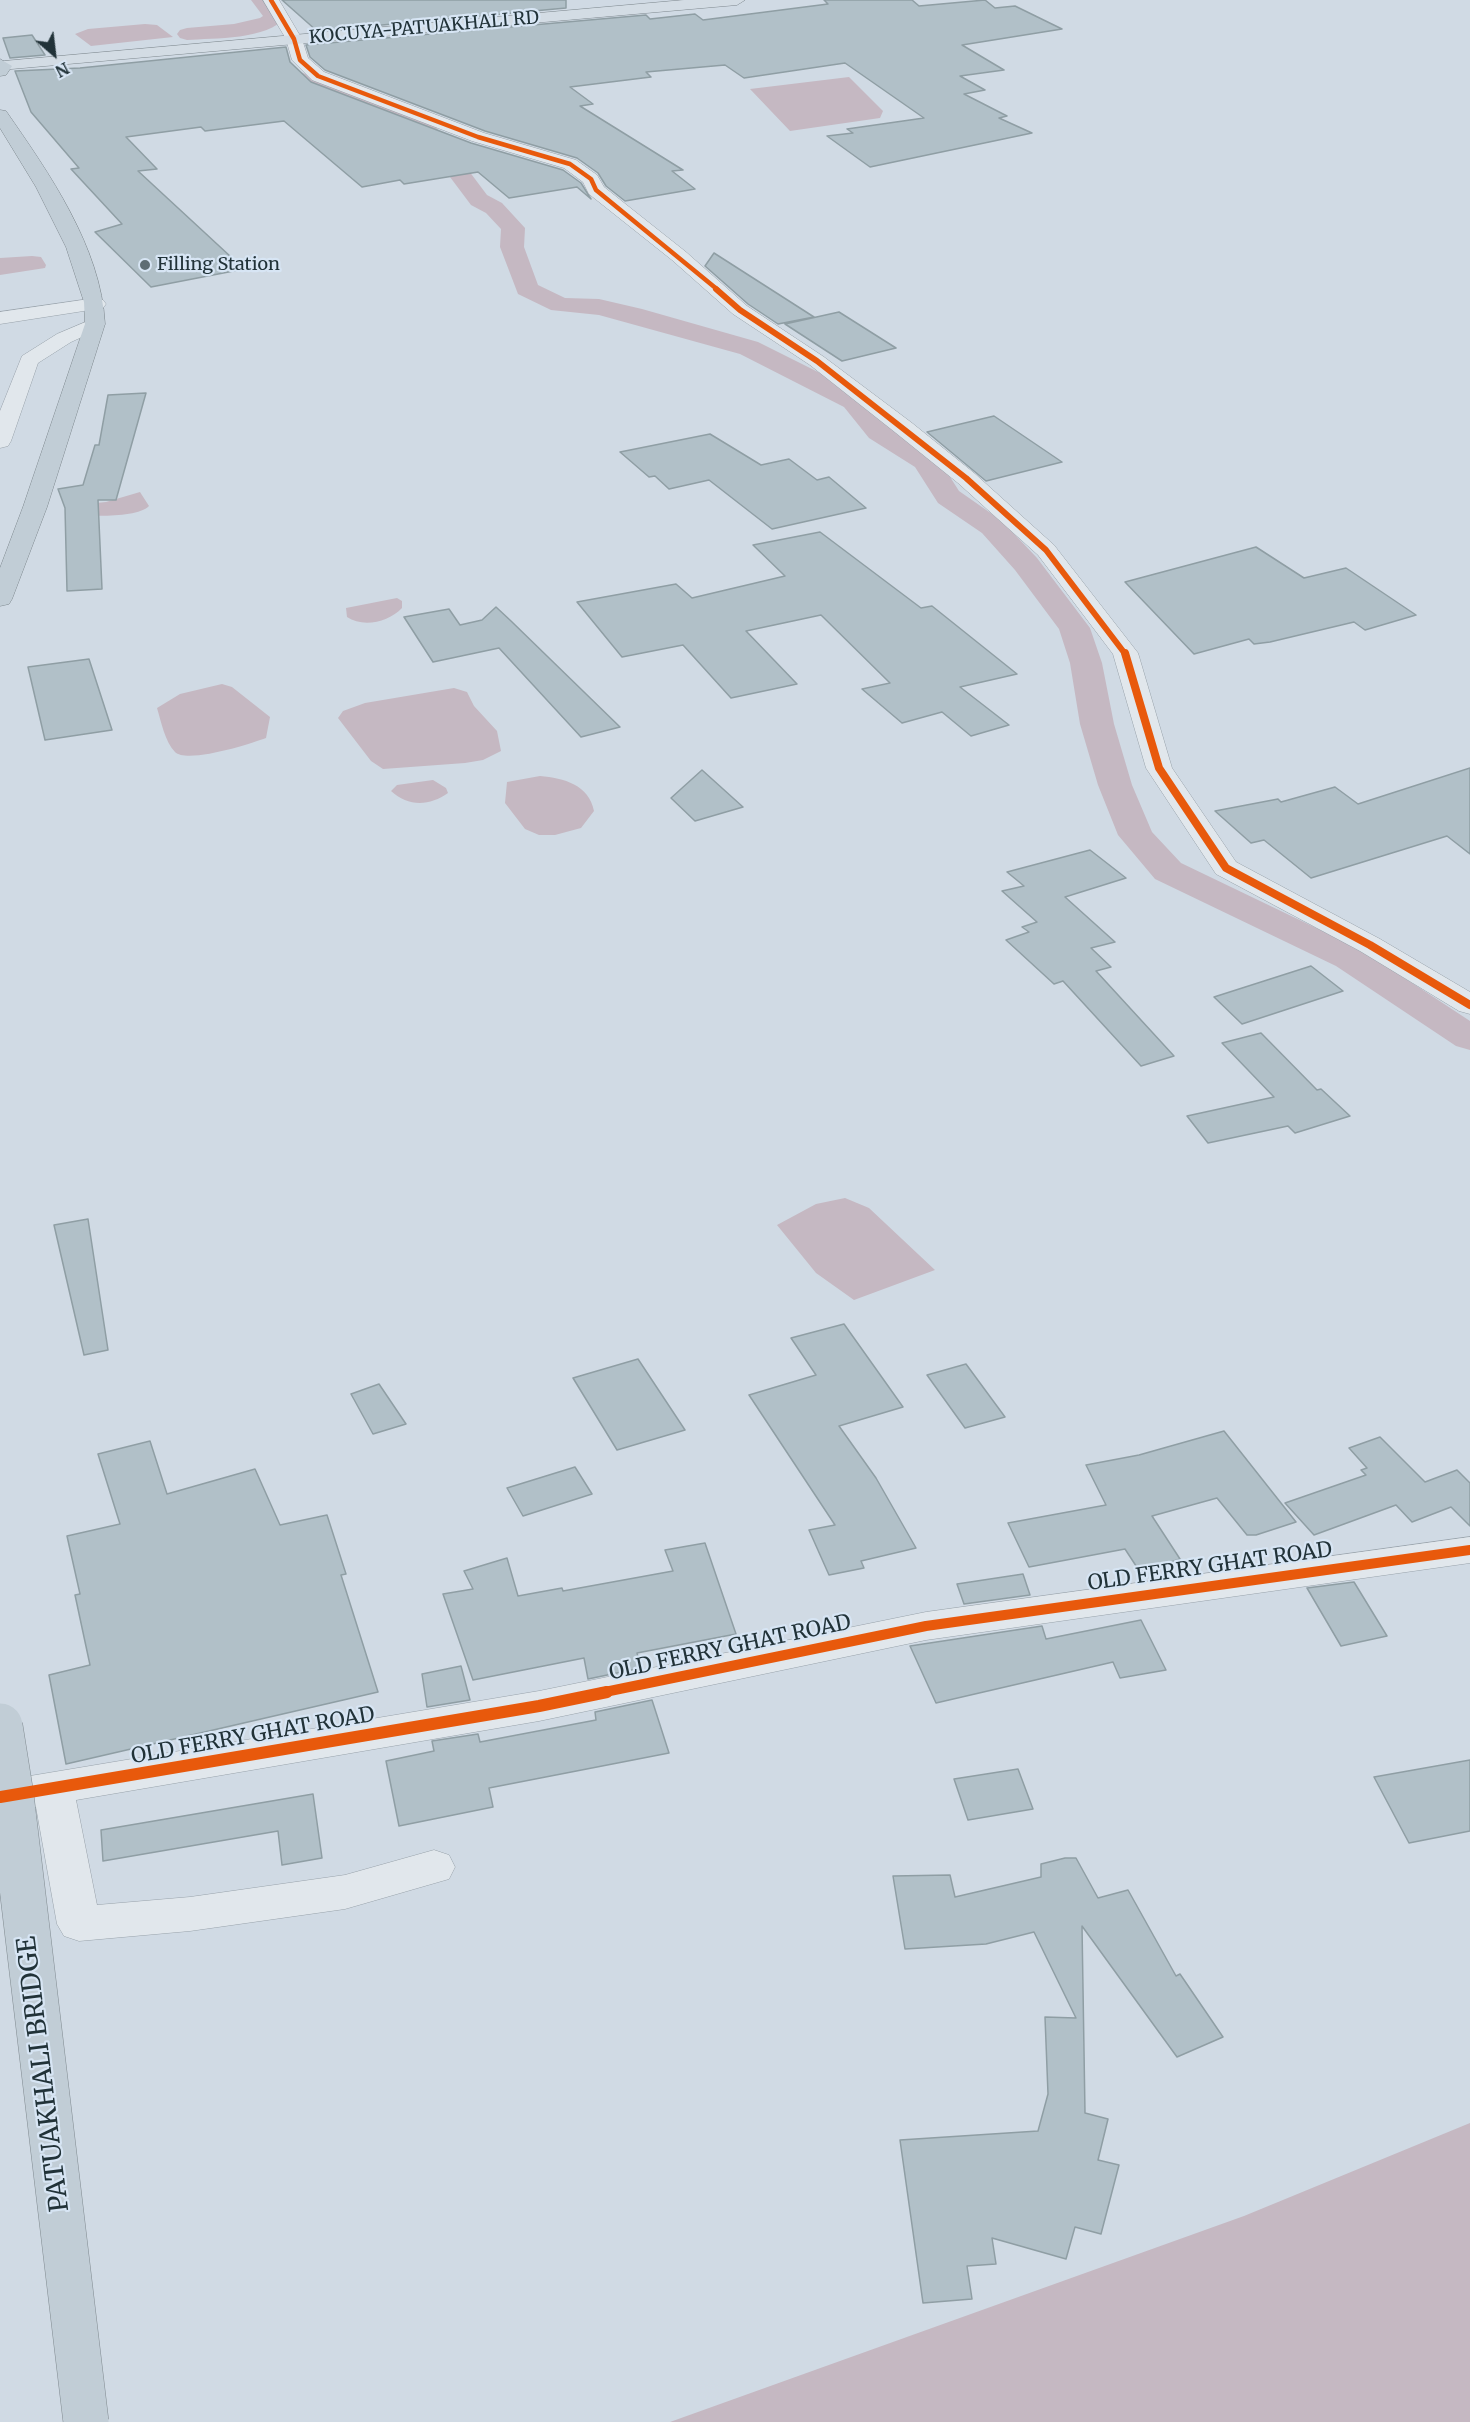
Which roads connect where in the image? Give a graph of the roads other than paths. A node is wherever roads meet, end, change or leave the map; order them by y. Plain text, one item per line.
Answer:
1 (271, 0) edge
2 (737, 0) edge
3 (294, 39) junction
4 (1, 67) edge
5 (0, 116) edge
6 (96, 314) junction
7 (0, 318) edge
8 (0, 441) edge
9 (0, 599) edge
10 (1470, 1005) edge
11 (1470, 1550) edge
12 (0, 1726) edge
13 (53, 1788) junction
14 (0, 1797) edge
15 (434, 1867) dead end
16 (86, 2422) edge

1 - 3 street
2 - 3 main road, KOCUYA-PATUAKHALI RD
3 - 4 main road, KOCUYA-PATUAKHALI RD
3 - 10 street
5 - 6 highway
6 - 7 street
6 - 8 street
6 - 9 highway
11 - 13 street, OLD FERRY GHAT ROAD
12 - 16 highway, PATUAKHALI BRIDGE, bridge
13 - 14 street, OLD FERRY GHAT ROAD
13 - 15 street

